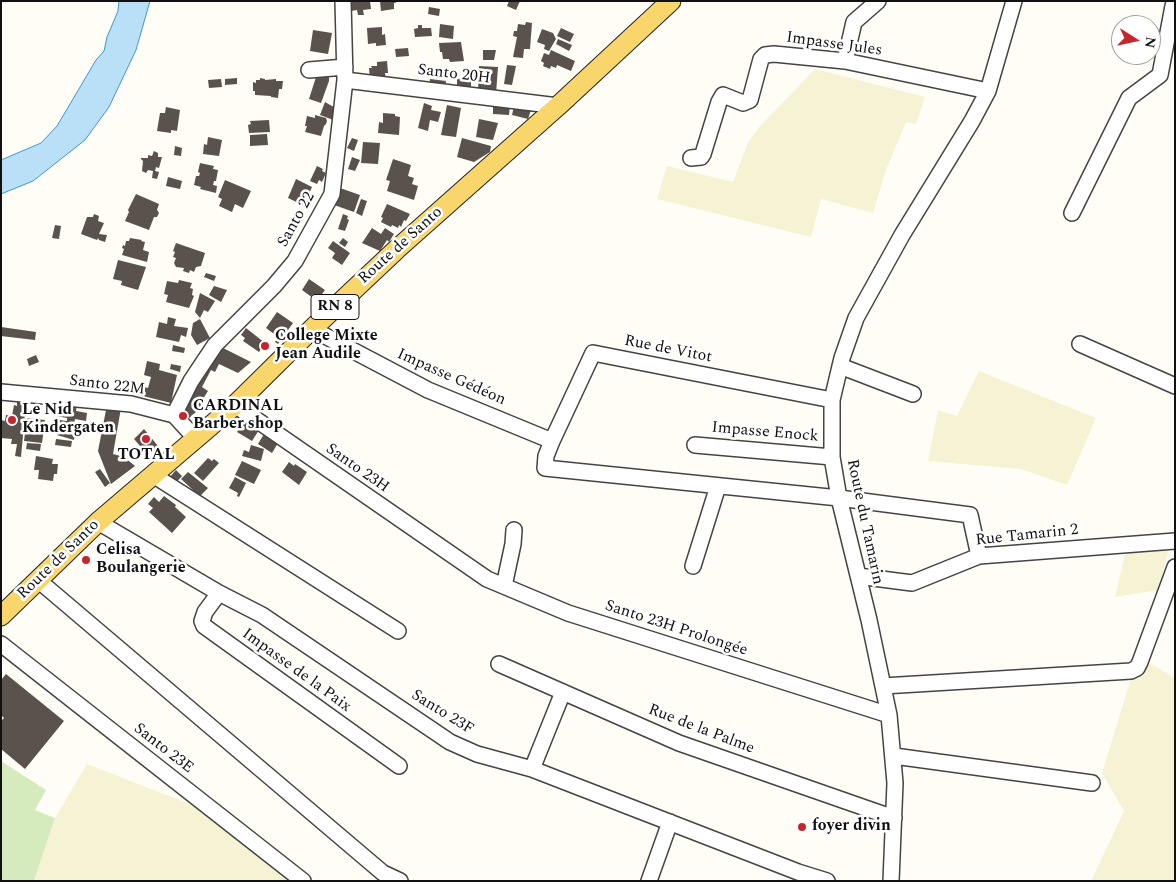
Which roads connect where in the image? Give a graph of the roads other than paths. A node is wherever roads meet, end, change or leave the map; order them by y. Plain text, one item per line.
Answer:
1 (343, 1) edge
2 (671, 1) edge
3 (878, 1) edge
4 (1014, 1) edge
5 (1175, 3) edge
6 (845, 61) junction
7 (309, 70) dead end
8 (345, 74) junction
9 (988, 91) junction
10 (558, 106) junction
11 (691, 158) dead end
12 (1072, 213) dead end
13 (312, 329) junction
14 (1080, 344) dead end
15 (840, 366) junction
16 (1175, 386) edge
17 (1, 392) edge
18 (913, 394) dead end
19 (832, 400) junction
20 (235, 405) junction
21 (174, 415) junction
22 (196, 440) junction
23 (552, 441) junction
24 (695, 445) dead end
25 (832, 457) junction
26 (154, 475) junction
27 (718, 486) junction
28 (839, 498) junction
29 (98, 522) junction
30 (514, 530) dead end
31 (1175, 541) edge
32 (979, 556) junction
33 (460, 561) joint
34 (693, 566) dead end
35 (1175, 567) edge
36 (858, 576) junction
37 (38, 580) junction
38 (504, 586) junction
39 (219, 593) junction
40 (1, 616) edge
41 (398, 631) dead end
42 (1, 644) edge
43 (499, 664) dead end
44 (883, 686) junction
45 (563, 692) junction
46 (889, 715) junction
47 (894, 756) junction
48 (398, 766) dead end
49 (532, 769) junction
50 (1092, 783) dead end
51 (894, 818) junction
52 (670, 822) junction
53 (303, 881) edge
54 (400, 881) edge
55 (649, 881) edge
56 (827, 881) edge
57 (891, 881) edge

1 - 8 street, Santo 22
2 - 10 main road, Route de Santo / RN 8
3 - 6 street
4 - 9 street, Route du Tamarin
5 - 12 street
6 - 9 street, Impasse Jules
6 - 11 street, Impasse Jules
7 - 8 street, Santo 20H
8 - 10 street, Santo 20H
8 - 21 street, Santo 22
9 - 15 street, Route du Tamarin
10 - 13 main road, Route de Santo / RN 8
13 - 20 main road, Route de Santo / RN 8
13 - 23 street, Impasse Gédéon
14 - 16 street
15 - 18 street
15 - 19 street, Route du Tamarin
17 - 21 street, Santo 22M
19 - 23 street, Rue de Vitot
19 - 25 street, Route du Tamarin
20 - 22 main road, Route de Santo / RN 8
20 - 33 street, Santo 23H
21 - 22 street
22 - 26 main road, Route de Santo / RN 8
23 - 27 street
24 - 25 street, Impasse Enock
25 - 28 street, Route du Tamarin
26 - 29 main road, Route de Santo / RN 8
26 - 41 street
27 - 28 street
27 - 34 street
28 - 32 street
28 - 36 street, Route du Tamarin
29 - 37 main road, Route de Santo / RN 8
29 - 39 street, Santo 23F
30 - 38 street
31 - 32 street, Rue Tamarin 2
32 - 36 street, Rue Tamarin 2
33 - 38 street, Santo 23H Prolongée
35 - 44 street
36 - 44 street, Route du Tamarin
37 - 40 main road, Route de Santo / RN 8
37 - 54 street
38 - 46 street, Santo 23H Prolongée
39 - 48 street, Impasse de la Paix
39 - 49 street, Santo 23F
42 - 53 street, Santo 23E
43 - 45 street, Rue de la Palme
44 - 46 street, Route du Tamarin
45 - 49 street
45 - 51 street, Rue de la Palme
46 - 47 street, Route du Tamarin
47 - 50 street
47 - 51 street, Route du Tamarin
49 - 52 street, Santo 23F
51 - 57 street, Route du Tamarin
52 - 55 street
52 - 56 street, Santo 23F

